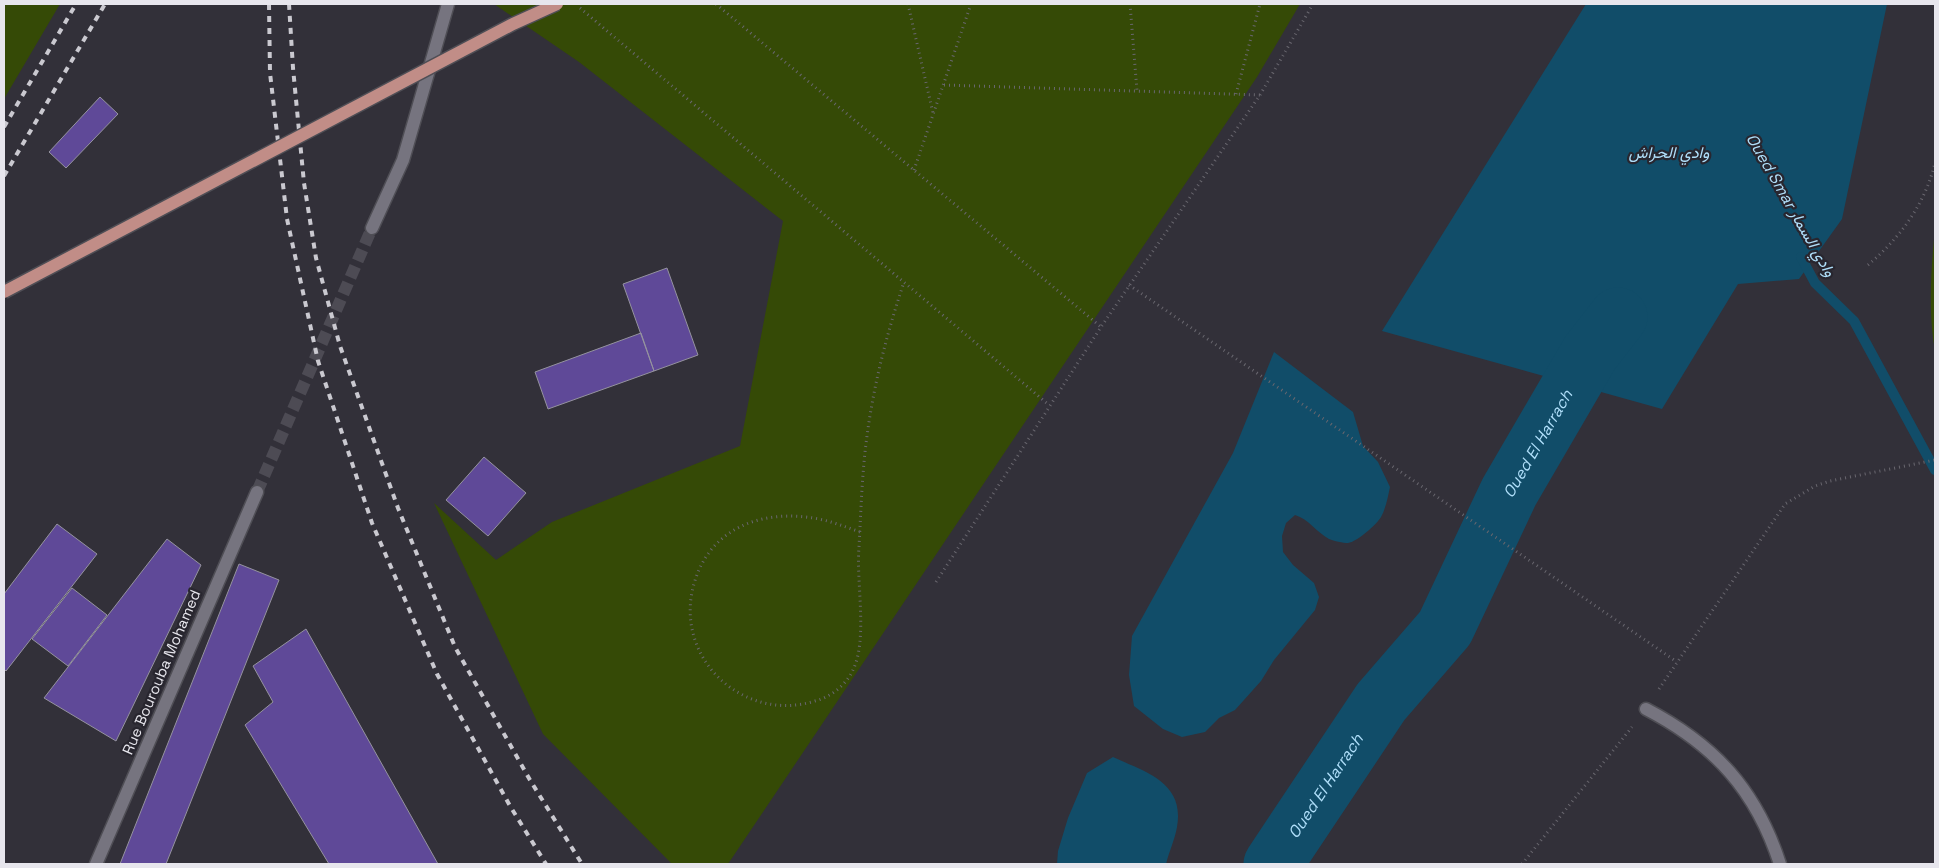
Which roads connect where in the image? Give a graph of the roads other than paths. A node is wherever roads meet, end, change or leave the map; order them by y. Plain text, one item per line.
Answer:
1 (448, 4) edge
2 (557, 4) edge
3 (372, 228) tunnel mouth
4 (4, 292) edge
5 (257, 492) tunnel mouth
6 (1646, 709) road end
7 (96, 864) edge
8 (1780, 864) edge

1 - 3 street
2 - 4 main road, bridge
5 - 7 street, Rue Bourouba Mohamed
6 - 8 street

